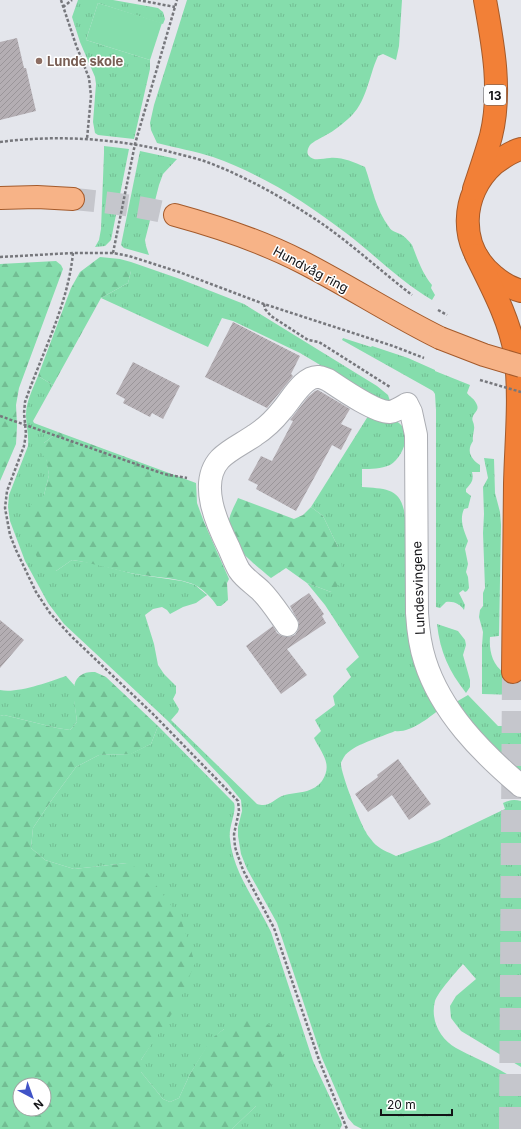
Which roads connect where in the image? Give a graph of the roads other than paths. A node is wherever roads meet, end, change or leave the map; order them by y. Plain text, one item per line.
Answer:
1 (485, 0) edge
2 (521, 149) edge
3 (474, 189) junction
4 (0, 198) edge
5 (73, 199) tunnel mouth
6 (175, 215) tunnel mouth
7 (476, 255) junction
8 (521, 291) edge
9 (521, 366) edge
10 (287, 625) dead end
11 (513, 672) tunnel mouth
12 (521, 786) edge

1 - 3 highway, 13
2 - 3 highway, 13
3 - 7 highway, 13
4 - 5 main road
6 - 9 main road, Hundvåg ring, bridge
7 - 8 highway, 13
7 - 11 highway, 13
10 - 12 street, Lundesvingene

